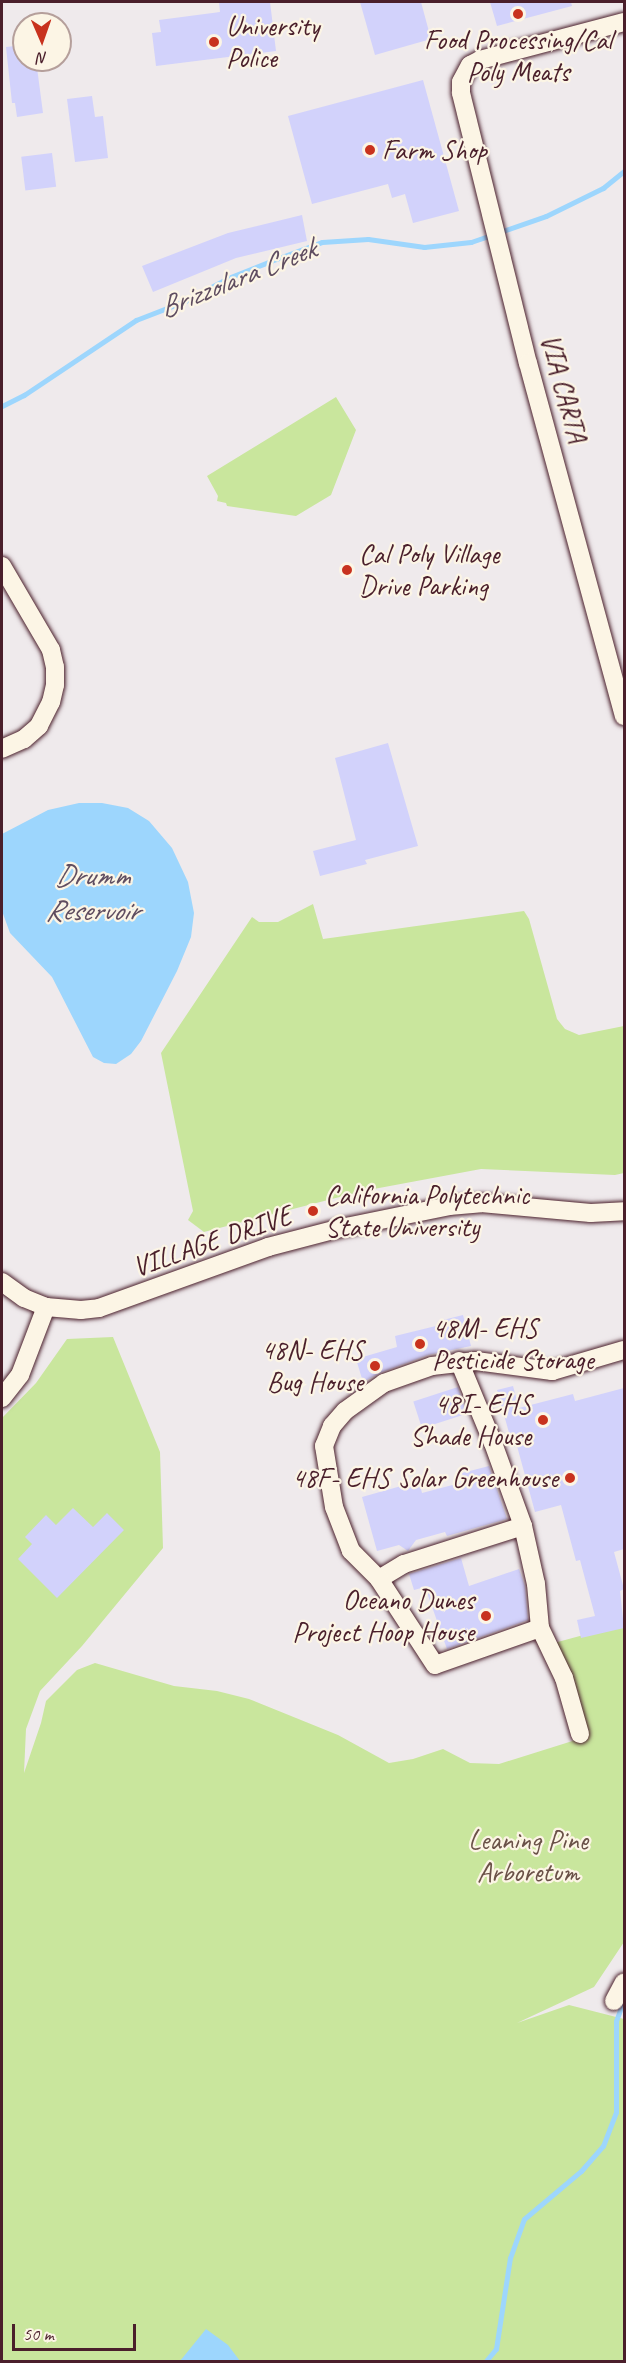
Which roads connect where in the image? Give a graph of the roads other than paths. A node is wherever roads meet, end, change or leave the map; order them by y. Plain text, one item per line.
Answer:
1 (624, 22) edge
2 (2, 566) edge
3 (624, 716) edge
4 (2, 749) edge
5 (624, 1211) edge
6 (2, 1282) edge
7 (46, 1306) junction
8 (624, 1350) edge
9 (459, 1361) junction
10 (2, 1398) edge
11 (523, 1526) junction
12 (379, 1579) junction
13 (540, 1628) junction
14 (580, 1734) dead end
15 (624, 1982) edge
16 (614, 2001) dead end

1 - 3 street, VIA CARTA
2 - 4 street
5 - 7 street, VILLAGE DRIVE
6 - 7 street, VILLAGE DRIVE
7 - 10 street
8 - 9 street
9 - 11 street
9 - 12 street
11 - 12 street
11 - 13 street
12 - 13 street
13 - 14 street
15 - 16 street

